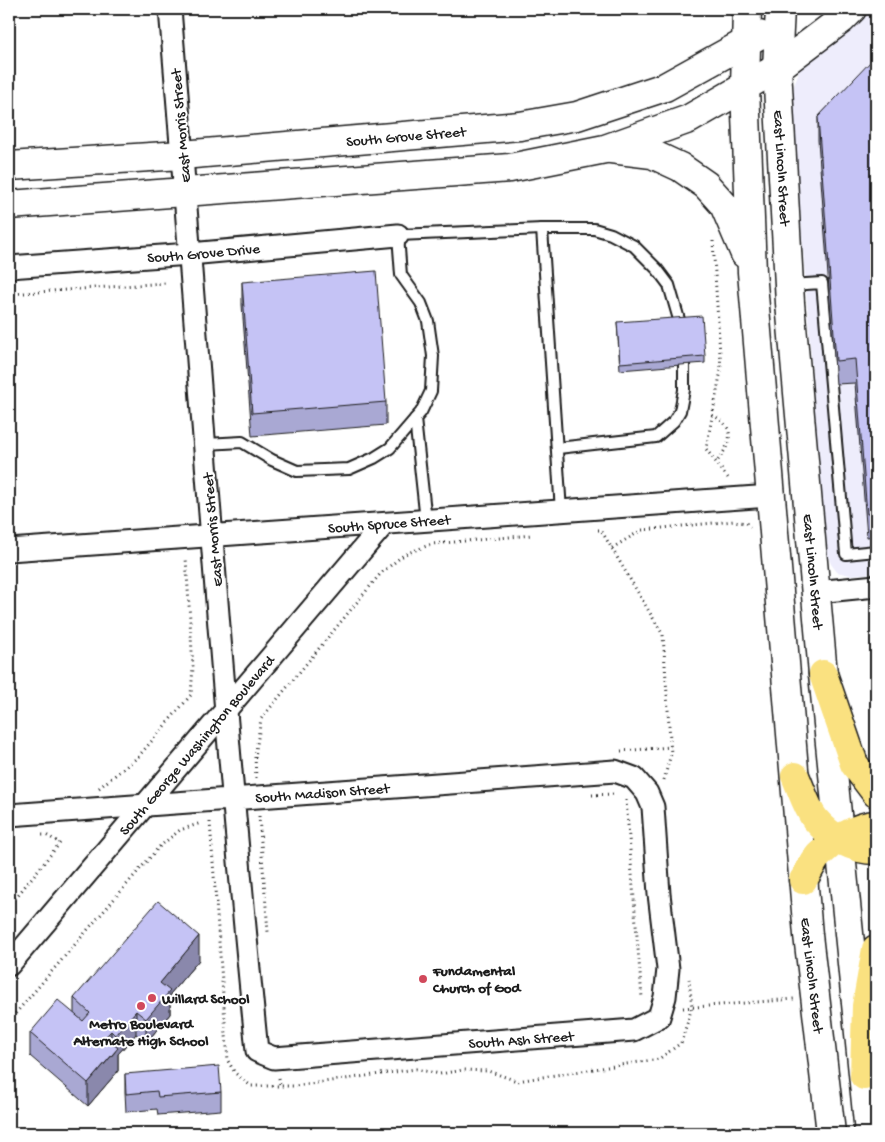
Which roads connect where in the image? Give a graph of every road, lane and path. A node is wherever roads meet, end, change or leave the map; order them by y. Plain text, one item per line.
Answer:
1 (170, 9) edge
2 (747, 9) edge
3 (852, 9) edge
4 (785, 13) edge
5 (745, 43) junction
6 (777, 68) junction
7 (745, 87) junction
8 (604, 149) junction
9 (182, 154) junction
10 (9, 166) edge
11 (186, 192) junction
12 (9, 205) edge
13 (542, 229) junction
14 (712, 234) dead end
15 (398, 235) junction
16 (190, 254) junction
17 (9, 267) edge
18 (752, 272) junction
19 (166, 283) dead end
20 (789, 285) junction
21 (9, 294) edge
22 (680, 323) edge
23 (684, 364) edge
24 (712, 415) junction
25 (415, 419) junction
26 (206, 444) junction
27 (558, 448) junction
28 (716, 463) junction
29 (733, 485) dead end
30 (771, 496) junction
31 (561, 511) junction
32 (426, 521) junction
33 (734, 521) dead end
34 (384, 524) junction
35 (591, 530) dead end
36 (541, 535) dead end
37 (213, 536) junction
38 (185, 538) junction
39 (612, 548) junction
40 (9, 550) edge
41 (876, 551) edge
42 (876, 586) edge
43 (816, 592) junction
44 (823, 674) junction
45 (227, 709) junction
46 (795, 776) junction
47 (634, 778) joint
48 (90, 789) dead end
49 (665, 792) dead end
50 (876, 793) edge
51 (586, 795) dead end
52 (258, 798) junction
53 (234, 799) junction
54 (144, 806) junction
55 (9, 815) edge
56 (210, 822) dead end
57 (876, 825) edge
58 (37, 835) dead end
59 (840, 840) junction
60 (876, 850) edge
61 (803, 880) junction
62 (9, 906) edge
63 (268, 933) dead end
64 (876, 949) edge
65 (9, 965) edge
66 (688, 977) dead end
67 (794, 999) dead end
68 (643, 1004) dead end
69 (692, 1007) junction
70 (682, 1008) dead end
71 (256, 1051) joint
72 (277, 1057) junction
73 (864, 1076) junction
74 (280, 1086) junction
75 (831, 1133) edge
76 (869, 1133) edge

1 - 9 street, East Morris Street
2 - 5 street, East Lincoln Street
3 - 6 street
4 - 5 street, South Grove Street
4 - 6 street, East Lincoln Street
5 - 7 street, East Lincoln Street
5 - 9 street, South Grove Street
6 - 7 street
6 - 20 street, East Lincoln Street
7 - 8 street
7 - 18 street, East Lincoln Street
8 - 11 street
8 - 18 street
9 - 10 street, South Grove Street
9 - 11 street, East Morris Street
11 - 12 street
11 - 16 street, East Morris Street
13 - 15 lane
13 - 22 lane
13 - 27 lane
14 - 24 path
15 - 16 street, South Grove Drive
15 - 25 lane
16 - 17 street, South Grove Drive
16 - 26 street, East Morris Street
18 - 30 street, East Lincoln Street
19 - 21 path
20 - 41 lane
20 - 43 street, East Lincoln Street
23 - 27 lane
24 - 28 path
24 - 28 path
25 - 26 lane
25 - 32 lane
26 - 37 street, East Morris Street
27 - 31 lane
28 - 29 path
30 - 31 street, South Spruce Street
30 - 46 street, East Lincoln Street
31 - 32 street, South Spruce Street
32 - 34 street, South Spruce Street
33 - 39 path
34 - 37 street, South Spruce Street
34 - 45 street, South George Washington Boulevard
35 - 39 path
36 - 52 path
37 - 38 street, South Spruce Street
37 - 45 street, East Morris Street
38 - 40 street, South Spruce Street
38 - 48 path
39 - 49 path
42 - 43 street
43 - 44 street, East Lincoln Street
44 - 50 highway
44 - 59 street, East Lincoln Street
45 - 53 street, East Morris Street
45 - 54 street, South George Washington Boulevard
46 - 59 highway
46 - 61 street, East Lincoln Street
47 - 52 street, South Madison Street
47 - 72 street, South Ash Street
51 - 68 path
52 - 53 street, South Madison Street
52 - 63 path
53 - 54 street, South Madison Street
53 - 71 street, East Morris Street
54 - 55 street, South Madison Street
54 - 65 street, South George Washington Boulevard
56 - 74 path
57 - 59 highway
58 - 62 path
59 - 60 highway
59 - 61 highway
59 - 73 street, East Lincoln Street
61 - 75 street, East Lincoln Street
64 - 73 highway
66 - 69 path
67 - 69 path
69 - 70 path
69 - 74 path
71 - 72 street, South Ash Street
72 - 74 path
73 - 76 street, East Lincoln Street

